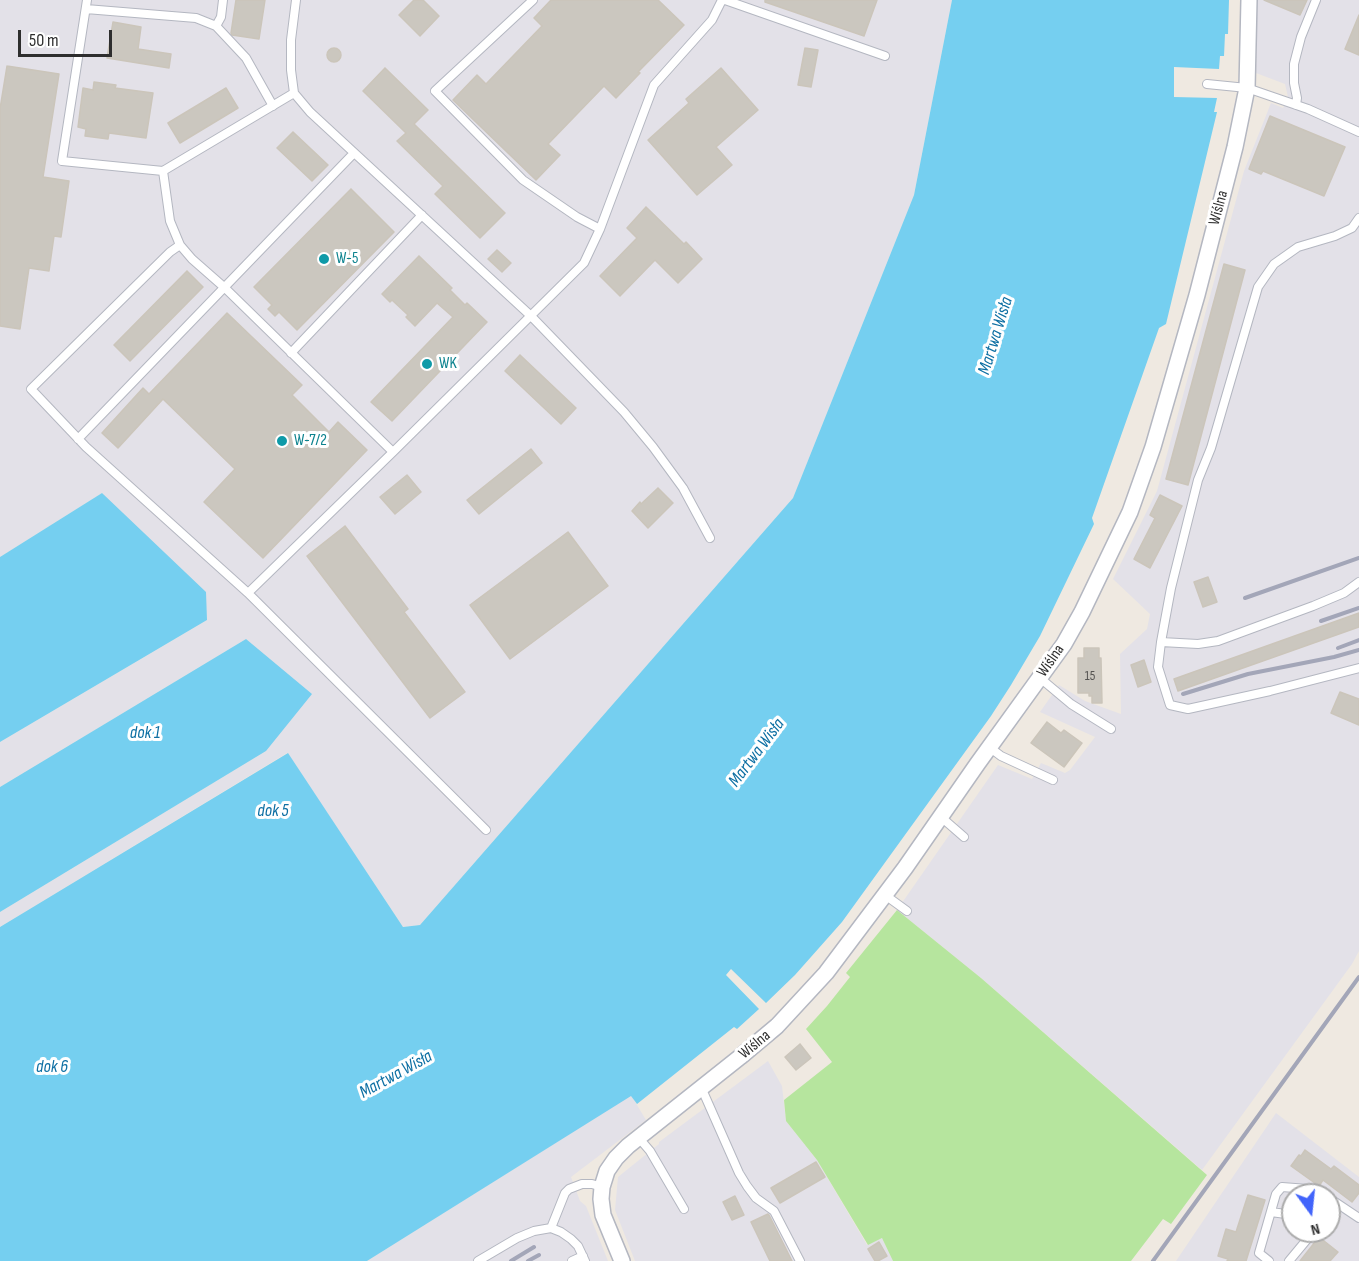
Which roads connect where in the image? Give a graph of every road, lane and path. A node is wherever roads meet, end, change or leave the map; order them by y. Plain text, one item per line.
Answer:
1 (223, 0) edge
2 (296, 0) edge
3 (533, 0) edge
4 (723, 0) edge
5 (1249, 0) edge
6 (1316, 0) edge
7 (86, 4) edge
8 (216, 26) junction
9 (885, 56) dead end
10 (1207, 84) dead end
11 (1247, 88) junction
12 (294, 93) junction
13 (1296, 105) junction
14 (273, 106) junction
15 (1359, 132) edge
16 (354, 153) junction
17 (163, 171) junction
18 (422, 215) junction
19 (1359, 218) edge
20 (600, 229) junction
21 (180, 244) junction
22 (225, 288) junction
23 (531, 316) junction
24 (291, 353) junction
25 (78, 439) junction
26 (393, 452) junction
27 (710, 538) dead end
28 (1359, 582) edge
29 (248, 593) junction
30 (1161, 642) junction
31 (1359, 668) edge
32 (1040, 678) junction
33 (1111, 729) dead end
34 (989, 747) junction
35 (1053, 780) dead end
36 (941, 817) junction
37 (486, 830) dead end
38 (964, 837) dead end
39 (885, 895) junction
40 (907, 911) dead end
41 (701, 1087) junction
42 (639, 1137) junction
43 (602, 1187) junction
44 (1281, 1188) edge
45 (1341, 1206) edge
46 (684, 1209) dead end
47 (1271, 1212) junction
48 (1281, 1213) edge
49 (1359, 1218) edge
50 (551, 1228) junction
51 (1304, 1243) edge
52 (584, 1259) edge
53 (478, 1261) edge
54 (572, 1261) edge
55 (622, 1261) edge
56 (800, 1261) edge
57 (1269, 1261) edge
58 (1289, 1261) edge

1 - 8 lane
2 - 12 lane
3 - 20 lane
4 - 9 lane
4 - 20 lane
5 - 11 street, Wiślna
6 - 13 lane
7 - 8 lane
7 - 17 lane
8 - 14 lane
10 - 11 lane
11 - 13 lane
11 - 32 street, Wiślna
12 - 14 lane
12 - 16 lane
13 - 15 lane
14 - 17 lane
16 - 18 lane
16 - 22 lane
17 - 21 lane
18 - 23 lane
18 - 24 lane
19 - 30 lane
20 - 23 lane
21 - 22 lane
21 - 25 lane
22 - 24 lane
22 - 25 lane
23 - 26 lane
23 - 27 lane
24 - 26 lane
25 - 29 lane
26 - 29 lane
28 - 30 lane
29 - 37 lane
30 - 31 lane
32 - 33 lane
32 - 34 street, Wiślna
34 - 35 lane
34 - 36 street, Wiślna
36 - 38 lane
36 - 39 street, Wiślna
39 - 40 lane
39 - 41 street, Wiślna
41 - 42 street, Wiślna
41 - 56 lane
42 - 43 street, Wiślna
42 - 46 lane
43 - 50 lane
43 - 55 street
44 - 47 lane
45 - 49 lane
47 - 48 lane
47 - 57 lane
50 - 52 lane
50 - 53 lane
51 - 58 lane
52 - 54 lane

